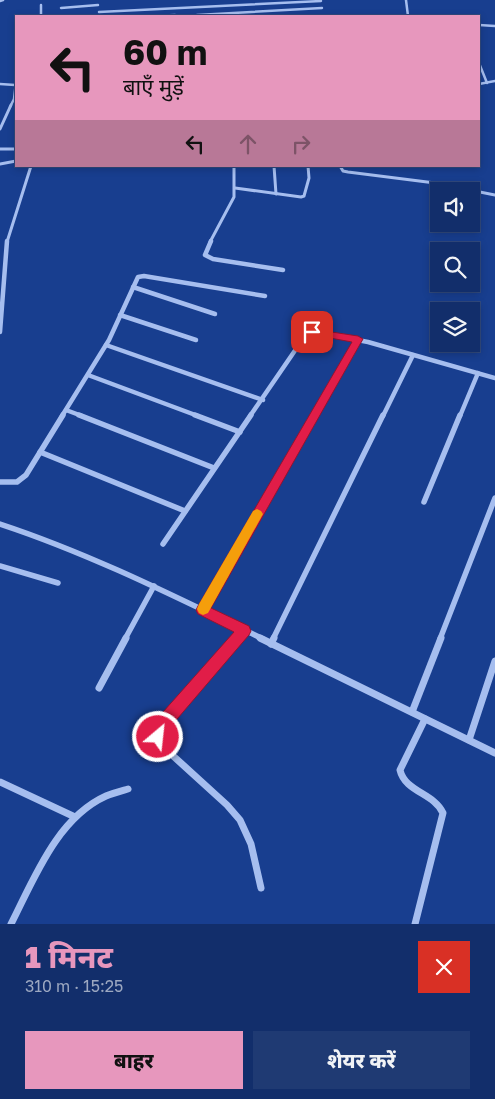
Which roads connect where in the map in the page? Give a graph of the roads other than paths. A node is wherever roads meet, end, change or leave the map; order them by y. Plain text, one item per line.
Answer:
1 (97, 0) edge
2 (406, 0) edge
3 (282, 1) edge
4 (321, 1) edge
5 (238, 4) junction
6 (98, 5) junction
7 (41, 6) dead end
8 (194, 6) junction
9 (61, 8) dead end
10 (172, 8) junction
11 (322, 8) dead end
12 (288, 9) junction
13 (99, 12) junction
14 (242, 12) junction
15 (41, 15) edge
16 (100, 15) edge
17 (176, 15) edge
18 (197, 15) edge
19 (208, 15) edge
20 (244, 15) edge
21 (292, 15) edge
22 (408, 15) edge
23 (480, 25) edge
24 (495, 26) edge
25 (480, 65) edge
26 (495, 81) edge
27 (15, 83) edge
28 (488, 83) junction
29 (0, 84) edge
30 (480, 84) edge
31 (15, 91) edge
32 (0, 129) edge
33 (0, 149) edge
34 (15, 149) edge
35 (15, 160) edge
36 (0, 164) edge
37 (31, 167) edge
38 (234, 167) edge
39 (274, 167) edge
40 (308, 167) edge
41 (340, 167) edge
42 (235, 188) junction
43 (276, 194) junction
44 (495, 195) edge
45 (283, 270) dead end
46 (133, 288) junction
47 (264, 296) dead end
48 (215, 314) dead end
49 (120, 315) junction
50 (0, 332) edge
51 (358, 339) junction
52 (196, 340) dead end
53 (106, 345) junction
54 (413, 355) junction
55 (478, 373) junction
56 (88, 375) junction
57 (495, 378) edge
58 (262, 400) junction
59 (66, 410) junction
60 (240, 432) junction
61 (40, 452) junction
62 (214, 468) junction
63 (0, 482) edge
64 (495, 498) edge
65 (424, 502) dead end
66 (185, 511) junction
67 (0, 524) edge
68 (163, 544) dead end
69 (0, 566) edge
70 (58, 583) dead end
71 (154, 586) junction
72 (202, 610) junction
73 (244, 631) junction
74 (271, 644) junction
75 (495, 661) edge
76 (98, 688) dead end
77 (412, 712) junction
78 (425, 719) junction
79 (469, 740) junction
80 (495, 753) edge
81 (0, 782) edge
82 (128, 789) dead end
83 (75, 817) junction
84 (261, 888) dead end
85 (11, 924) edge
86 (415, 924) edge

1 - 6 street
2 - 22 street
3 - 4 street
3 - 5 street
3 - 12 street
5 - 8 street
5 - 14 street
6 - 9 street
6 - 13 street
7 - 15 street
8 - 10 street
8 - 18 street
10 - 13 street
10 - 17 street
11 - 12 street
12 - 14 street
12 - 21 street
13 - 16 street
14 - 19 street
14 - 20 street
23 - 24 street
25 - 28 street
26 - 28 street
27 - 29 street
28 - 30 street
31 - 32 street
33 - 34 street
35 - 36 street
37 - 50 street
38 - 42 street
39 - 43 street
40 - 43 street
41 - 44 street
42 - 43 street
42 - 45 street
46 - 47 street
46 - 48 street
46 - 49 street
49 - 52 street
49 - 53 street
51 - 54 street
51 - 58 street
51 - 72 street
53 - 56 street
53 - 58 street
54 - 55 street
54 - 74 street
55 - 57 street
55 - 65 street
56 - 59 street
56 - 60 street
58 - 60 street
59 - 61 street
59 - 62 street
60 - 62 street
61 - 63 street
61 - 66 street
62 - 66 street
64 - 77 street
66 - 68 street
67 - 71 street
69 - 70 street
71 - 72 street
71 - 76 street
72 - 73 street
73 - 74 street
73 - 84 street
74 - 77 street
75 - 79 street
77 - 78 street
78 - 79 street
78 - 86 street
79 - 80 street
81 - 83 street
82 - 83 street
83 - 85 street

